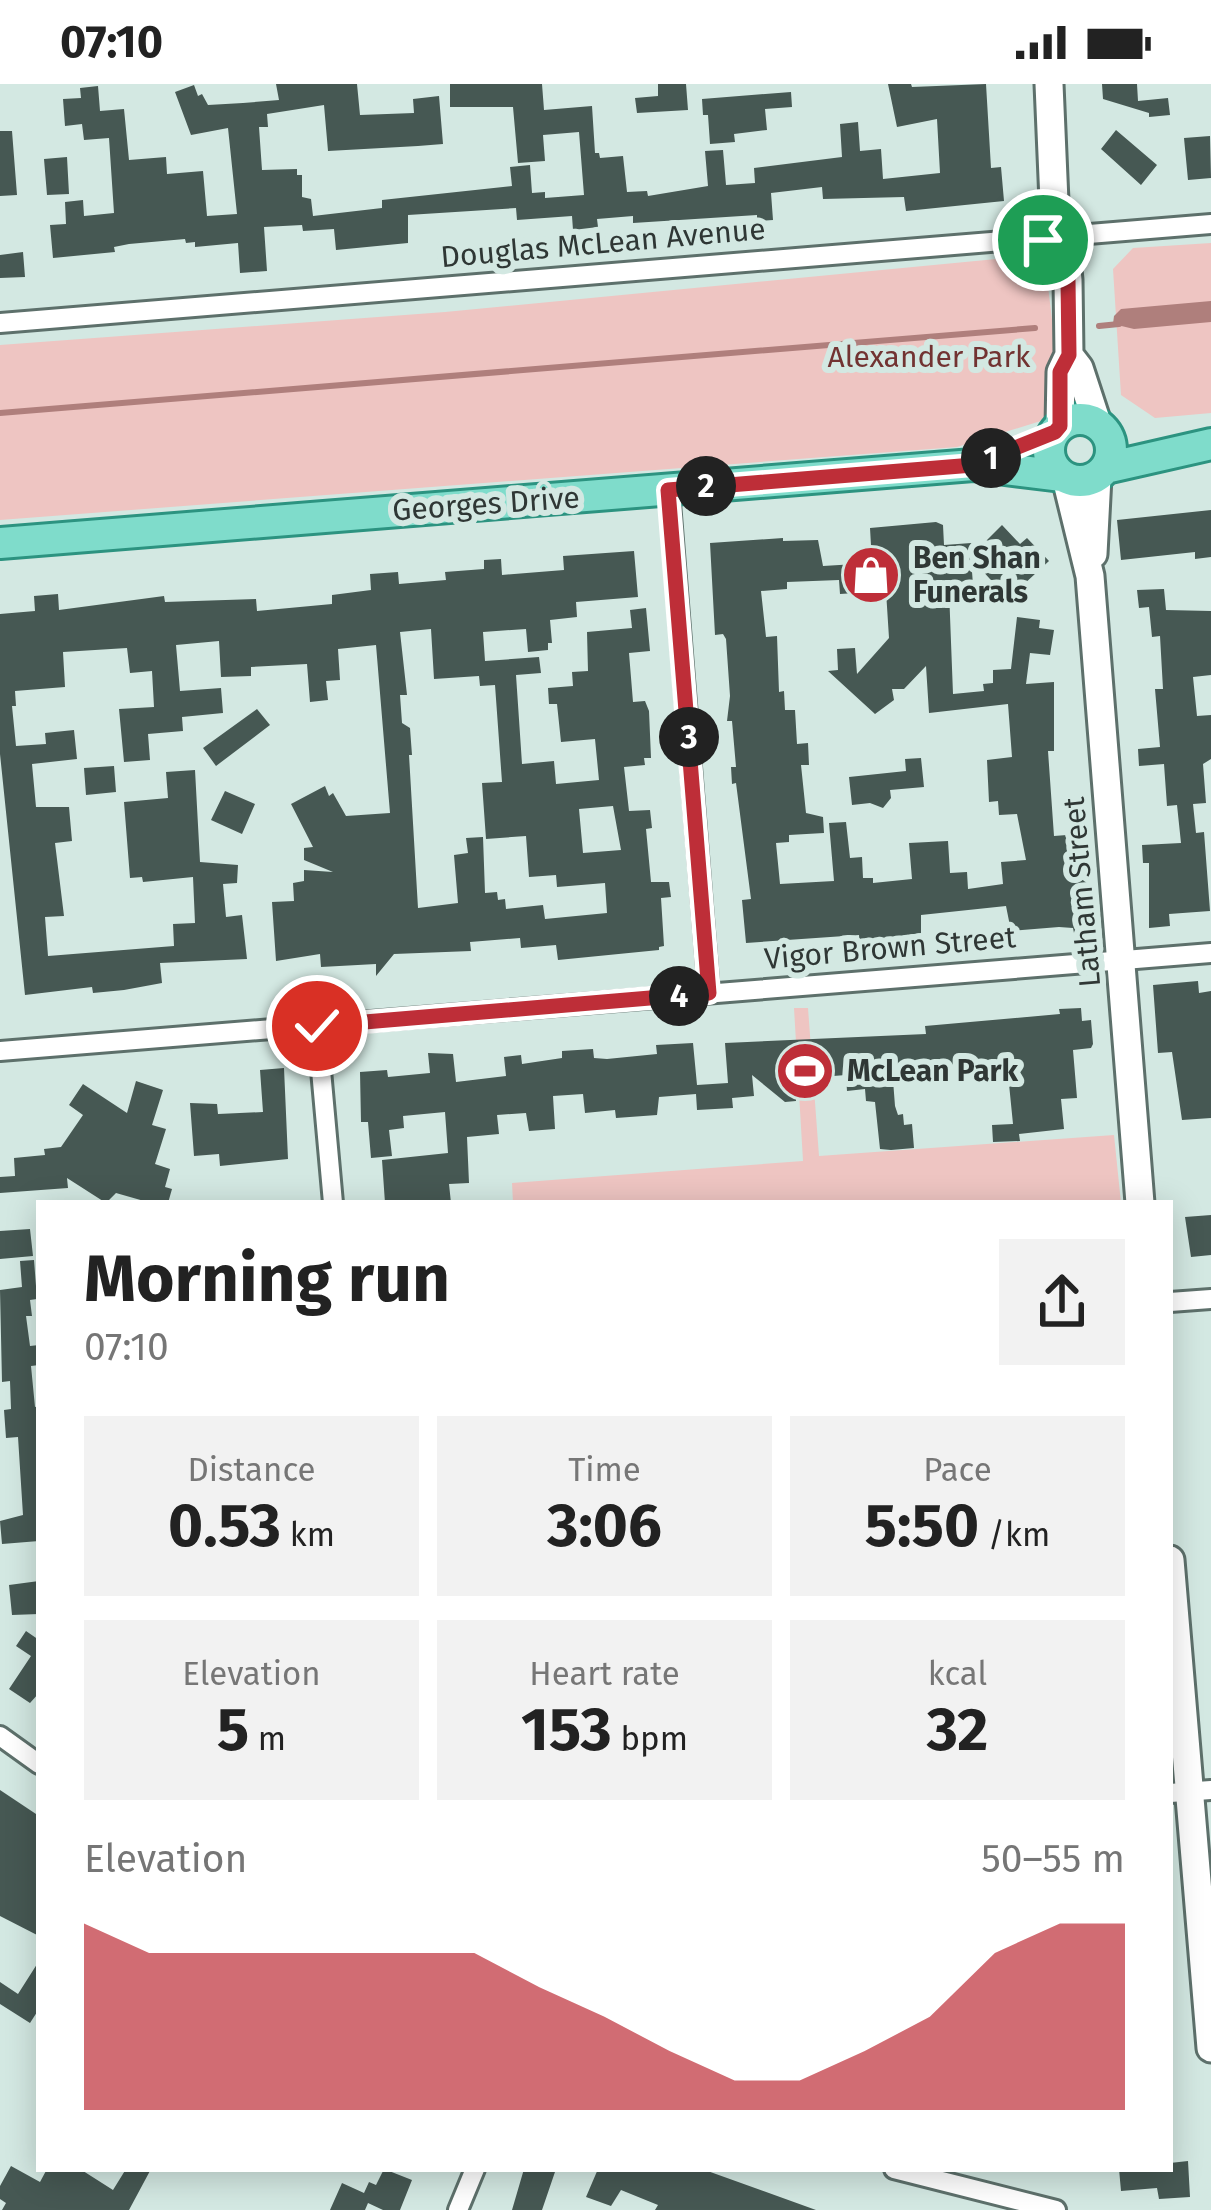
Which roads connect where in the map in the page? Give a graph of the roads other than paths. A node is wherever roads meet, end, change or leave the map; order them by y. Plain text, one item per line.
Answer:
1 (1048, 84) edge
2 (1211, 224) edge
3 (1061, 238) junction
4 (0, 323) edge
5 (1069, 355) junction
6 (1102, 428) junction
7 (1058, 429) junction
8 (1206, 444) edge
9 (973, 465) junction
10 (1083, 475) junction
11 (668, 490) junction
12 (0, 543) edge
13 (1211, 952) edge
14 (1120, 960) junction
15 (709, 993) junction
16 (317, 1026) junction
17 (0, 1051) edge
18 (333, 1200) edge
19 (1140, 1200) edge
20 (1211, 1299) edge
21 (1173, 1302) edge
22 (1173, 1595) edge
23 (0, 1736) edge
24 (36, 1762) edge
25 (1190, 1791) edge
26 (1211, 2048) edge
27 (474, 2172) edge
28 (906, 2172) edge
29 (458, 2210) edge
30 (1056, 2210) edge

1 - 3 main road
2 - 3 street, Douglas McLean Avenue
3 - 4 street, Douglas McLean Avenue
3 - 5 main road
5 - 6 main road
5 - 7 main road
6 - 7 main road
6 - 8 main road, Georges Drive
6 - 10 main road
7 - 9 main road, Georges Drive
7 - 10 main road
8 - 10 main road, Georges Drive
9 - 10 main road, Georges Drive
9 - 11 main road, Georges Drive
10 - 14 main road, Latham Street
11 - 12 main road, Georges Drive
11 - 15 street
13 - 14 street, Vigor Brown Street
14 - 15 street, Vigor Brown Street
14 - 19 main road, Latham Street
15 - 16 street, Vigor Brown Street
16 - 17 street, Vigor Brown Street
16 - 18 street
20 - 21 street
22 - 25 main road
23 - 24 street
25 - 26 main road
27 - 29 street
28 - 30 street

